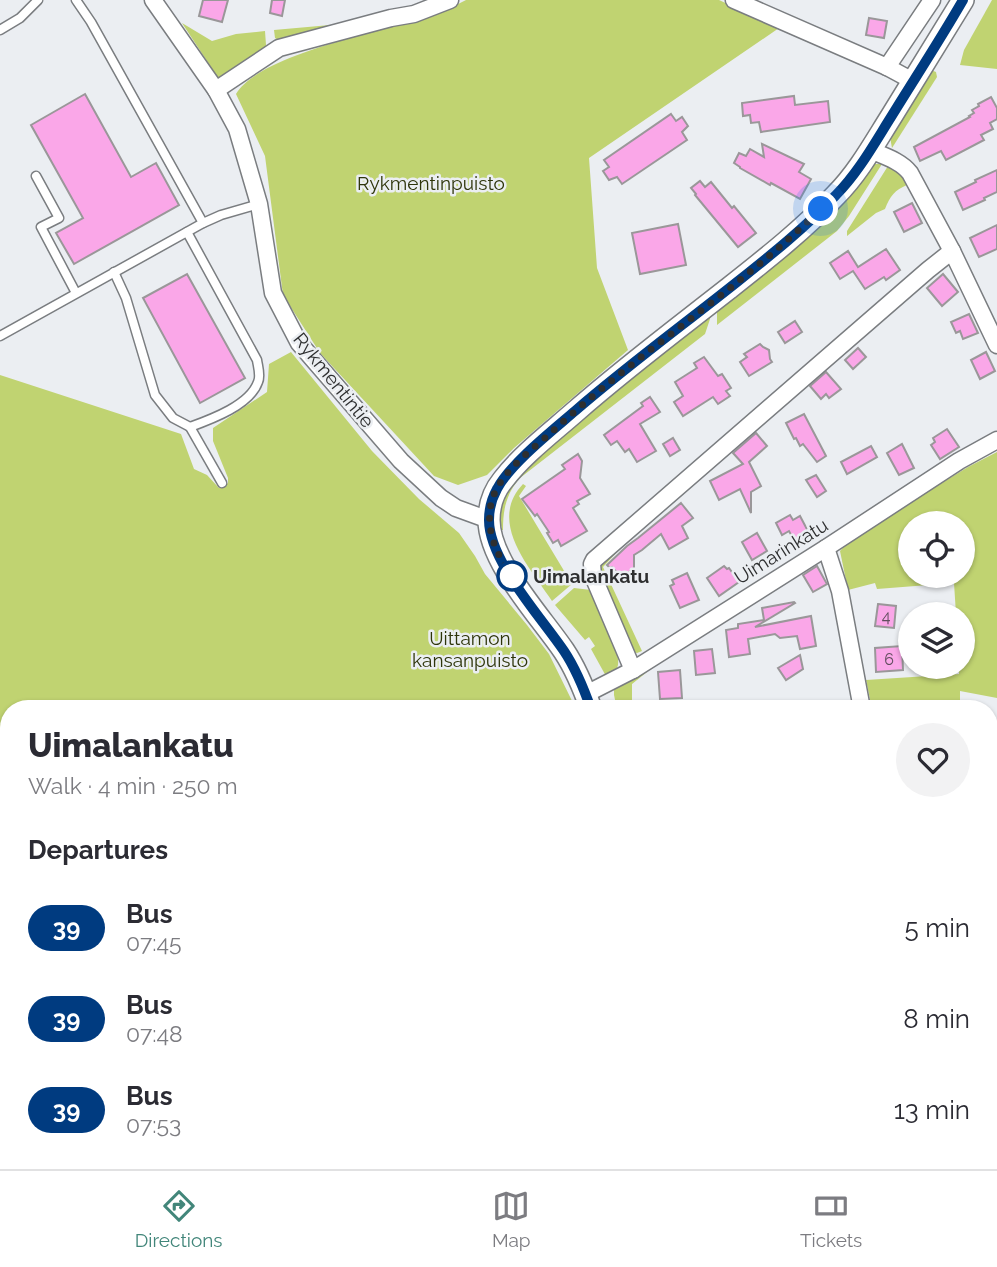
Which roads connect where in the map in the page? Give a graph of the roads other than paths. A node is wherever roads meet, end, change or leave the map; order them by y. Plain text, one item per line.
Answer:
1 (38, 0) edge
2 (76, 0) edge
3 (393, 0) edge
4 (450, 0) edge
5 (734, 0) edge
6 (932, 0) edge
7 (963, 0) edge
8 (155, 2) edge
9 (391, 18) junction
10 (0, 30) edge
11 (887, 67) junction
12 (913, 81) junction
13 (216, 90) junction
14 (870, 150) junction
15 (36, 176) dead end
16 (259, 204) junction
17 (203, 223) junction
18 (187, 232) junction
19 (952, 251) junction
20 (114, 272) junction
21 (76, 293) junction
22 (0, 336) edge
23 (997, 345) edge
24 (190, 427) junction
25 (997, 440) edge
26 (222, 482) dead end
27 (489, 520) junction
28 (826, 548) junction
29 (633, 670) junction
30 (588, 700) edge
31 (592, 700) edge
32 (860, 700) edge

1 - 10 lane
2 - 17 lane
3 - 9 street
4 - 9 street
5 - 11 street
6 - 11 street
7 - 12 street
8 - 13 street, Rykmentintie
9 - 13 street
11 - 12 street
12 - 14 street
13 - 16 street, Rykmentintie
14 - 19 street
14 - 27 street
15 - 21 lane
16 - 17 lane
16 - 27 street, Rykmentintie
17 - 18 lane
18 - 20 lane
18 - 24 lane
19 - 23 street
19 - 29 street
20 - 21 lane
20 - 24 lane
21 - 22 lane
24 - 26 lane
25 - 28 street, Uimarinkatu
27 - 30 street
28 - 29 street, Uimarinkatu
28 - 32 street
29 - 31 street, Uimarinkatu

